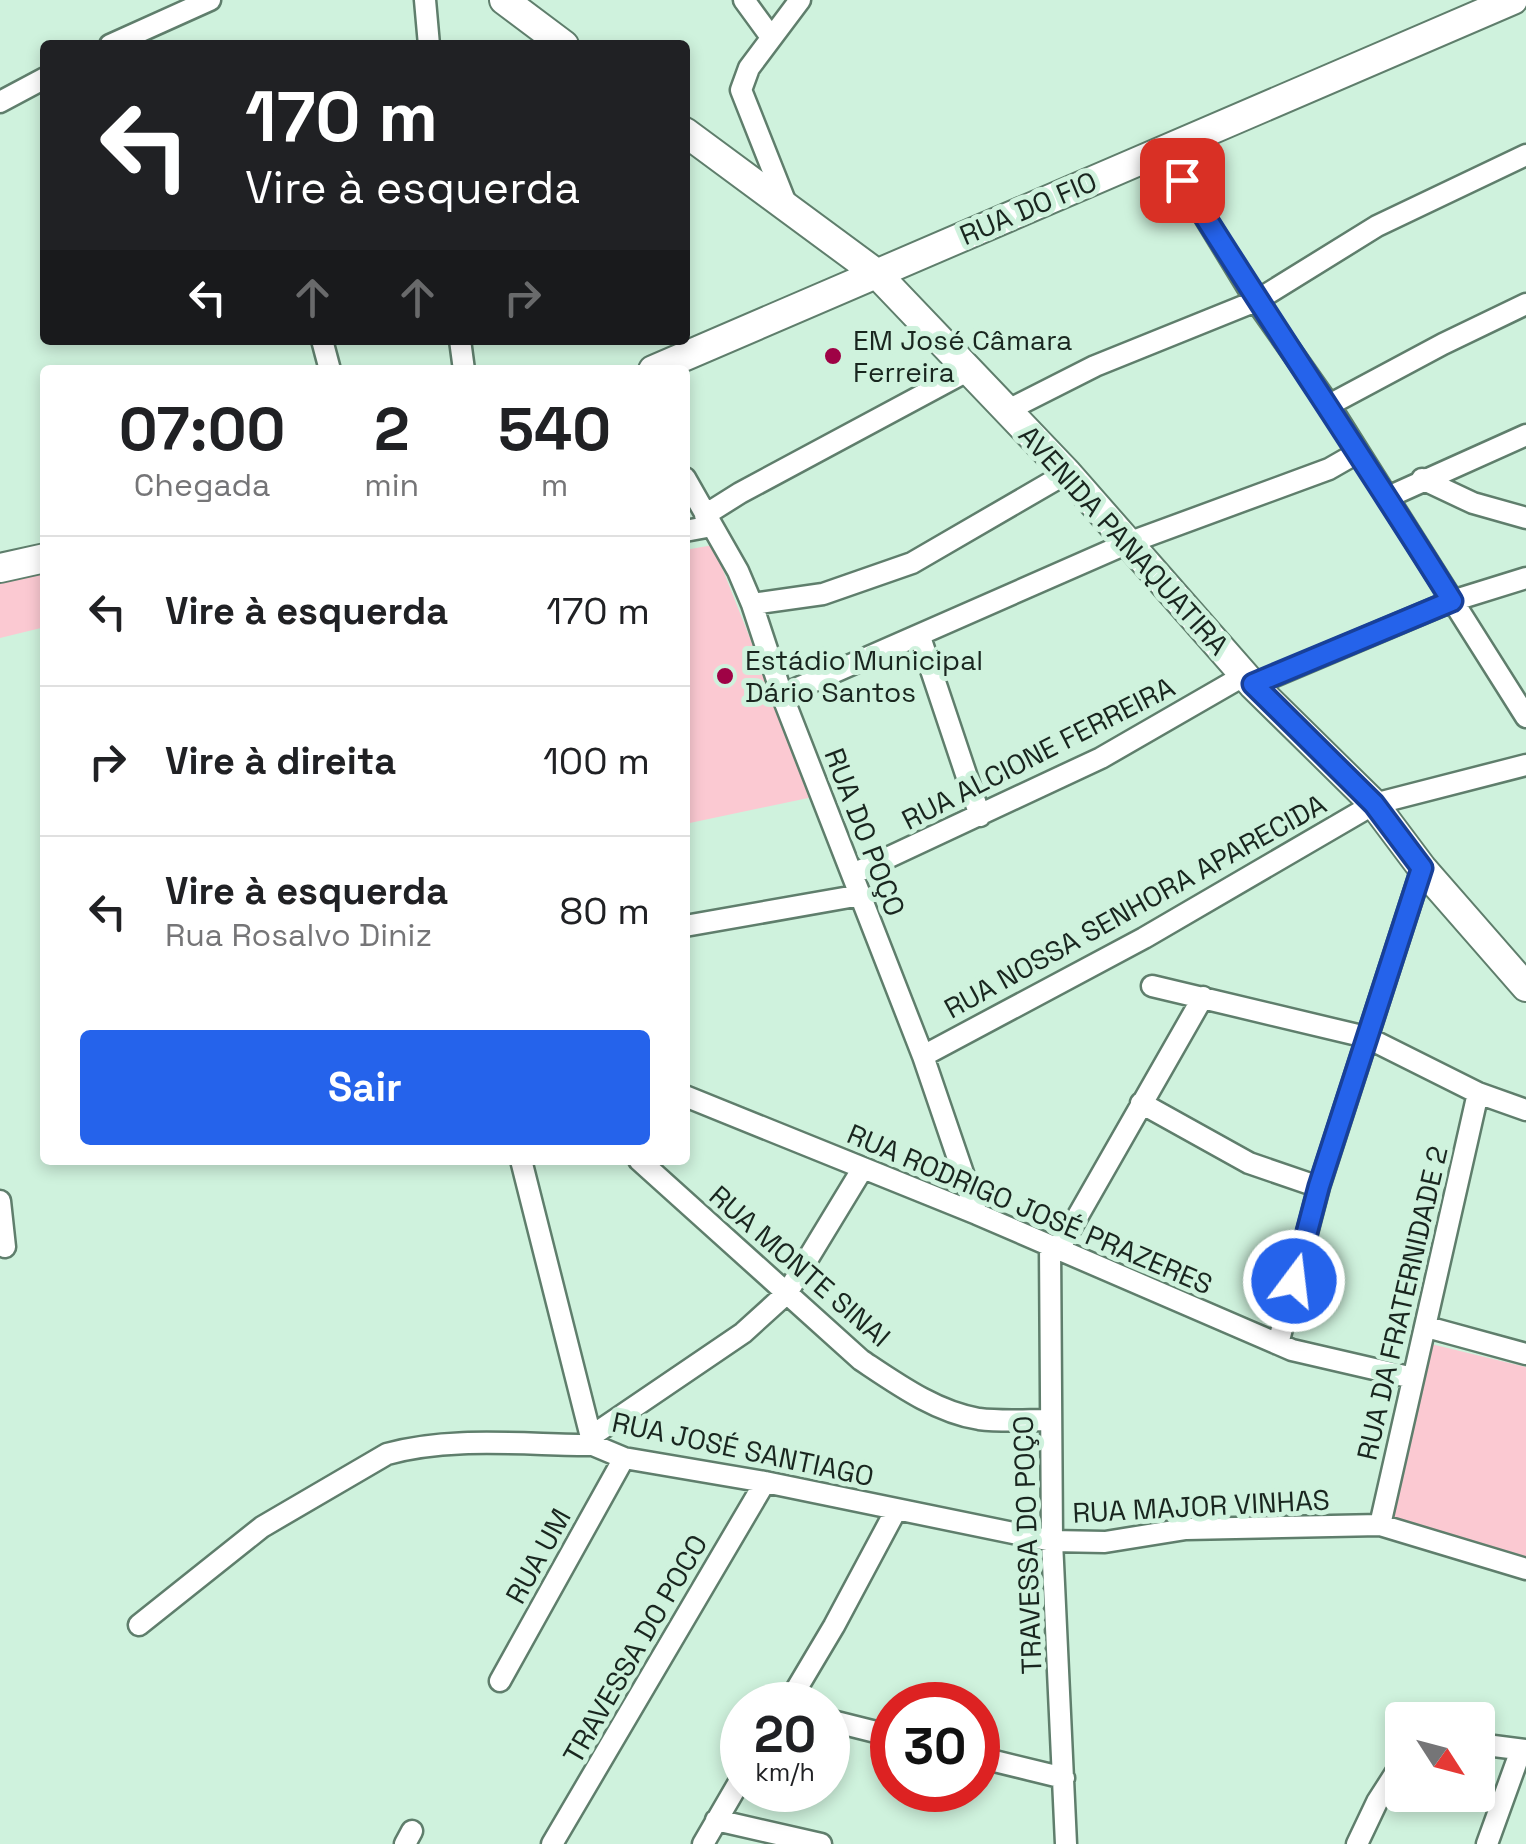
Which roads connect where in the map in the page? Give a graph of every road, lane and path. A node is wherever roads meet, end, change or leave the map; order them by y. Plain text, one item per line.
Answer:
1 (210, 0) edge
2 (425, 0) edge
3 (744, 0) edge
4 (800, 0) edge
5 (1514, 0) edge
6 (522, 5) edge
7 (772, 37) junction
8 (121, 40) edge
9 (429, 40) edge
10 (559, 40) edge
11 (40, 81) edge
12 (0, 102) edge
13 (690, 136) edge
14 (1164, 150) junction
15 (1526, 155) edge
16 (788, 206) junction
17 (876, 272) junction
18 (1256, 301) junction
19 (1526, 304) edge
20 (664, 365) edge
21 (971, 369) junction
22 (1330, 406) junction
23 (1008, 410) junction
24 (1526, 435) edge
25 (1357, 453) junction
26 (1067, 472) junction
27 (1422, 479) junction
28 (690, 487) edge
29 (1388, 497) junction
30 (1526, 518) edge
31 (709, 520) junction
32 (690, 529) edge
33 (1128, 544) junction
34 (40, 559) edge
35 (0, 568) edge
36 (1526, 578) edge
37 (1452, 601) junction
38 (752, 604) junction
39 (920, 637) junction
40 (1249, 680) junction
41 (782, 696) junction
42 (1526, 716) edge
43 (1526, 765) edge
44 (1374, 804) junction
45 (980, 816) junction
46 (1422, 868) junction
47 (853, 874) junction
48 (861, 895) junction
49 (690, 925) edge
50 (1152, 986) dead end
51 (1526, 988) edge
52 (1203, 997) junction
53 (1366, 1037) junction
54 (923, 1056) junction
55 (1478, 1093) junction
56 (690, 1098) edge
57 (1141, 1103) junction
58 (1526, 1110) edge
59 (522, 1165) edge
60 (645, 1165) edge
61 (863, 1168) junction
62 (1319, 1186) junction
63 (0, 1201) edge
64 (977, 1214) junction
65 (1055, 1246) junction
66 (5, 1247) dead end
67 (787, 1293) junction
68 (1427, 1327) junction
69 (1278, 1344) junction
70 (1526, 1354) edge
71 (1414, 1378) junction
72 (1050, 1420) junction
73 (592, 1441) junction
74 (624, 1458) junction
75 (765, 1482) junction
76 (896, 1510) junction
77 (1380, 1525) junction
78 (1052, 1541) junction
79 (1526, 1569) edge
80 (140, 1626) dead end
81 (500, 1681) dead end
82 (800, 1682) edge
83 (1495, 1746) edge
84 (1524, 1750) edge
85 (1000, 1762) edge
86 (1064, 1778) junction
87 (1385, 1788) edge
88 (721, 1812) edge
89 (716, 1820) junction
90 (552, 1844) edge
91 (704, 1844) edge
92 (821, 1844) edge
93 (1066, 1844) edge
94 (1357, 1844) edge
95 (1487, 1844) edge

1 - 8 street
2 - 9 street
3 - 7 street
4 - 7 street
5 - 14 main road, RUA DO FIO
6 - 10 main road
7 - 16 street
11 - 12 street
13 - 16 main road, AVENIDA PANAQUATIRA
14 - 17 main road, RUA DO FIO
14 - 18 street
15 - 18 street
16 - 17 main road, AVENIDA PANAQUATIRA
17 - 20 main road, RUA DO FIO
17 - 21 main road, AVENIDA PANAQUATIRA
18 - 22 street
18 - 23 street
19 - 22 street
21 - 23 main road, AVENIDA PANAQUATIRA
21 - 31 street
22 - 25 street
23 - 26 main road, AVENIDA PANAQUATIRA
24 - 27 street
25 - 29 street
25 - 33 street
26 - 33 main road, AVENIDA PANAQUATIRA
26 - 38 street
27 - 29 street
27 - 30 street
28 - 31 street, RUA DO POÇO
29 - 37 street
31 - 32 street
31 - 38 street, RUA DO POÇO
33 - 39 street
33 - 40 main road, AVENIDA PANAQUATIRA
34 - 35 main road
36 - 37 street, RUA ALCIONE FERREIRA
37 - 40 street, RUA ALCIONE FERREIRA
37 - 42 street
38 - 41 street, RUA DO POÇO
39 - 41 street
39 - 45 street
40 - 44 main road, AVENIDA PANAQUATIRA
40 - 45 street, RUA ALCIONE FERREIRA
41 - 47 street, RUA DO POÇO
43 - 44 street, RUA NOSSA SENHORA APARECIDA
44 - 46 main road, AVENIDA PANAQUATIRA
44 - 54 street, RUA NOSSA SENHORA APARECIDA
45 - 47 street, RUA ALCIONE FERREIRA
46 - 51 main road, AVENIDA PANAQUATIRA
46 - 53 street
47 - 48 street, RUA DO POÇO
48 - 49 street
48 - 54 street, RUA DO POÇO
50 - 52 street
52 - 53 street
52 - 57 street, TRAVESSA DO POÇO
53 - 55 street
53 - 62 street
54 - 64 street, RUA DO POÇO
55 - 58 street
55 - 68 street, RUA DA FRATERNIDADE 2
56 - 61 street, RUA RODRIGO JOSÉ PRAZERES
57 - 62 street
57 - 65 street, TRAVESSA DO POÇO
59 - 73 street, RUA JOSÉ SANTIAGO
60 - 67 street, RUA MONTE SINAI
61 - 64 street, RUA RODRIGO JOSÉ PRAZERES
61 - 67 street
62 - 69 street
63 - 66 street
64 - 65 street, RUA RODRIGO JOSÉ PRAZERES
65 - 69 street, RUA RODRIGO JOSÉ PRAZERES
65 - 72 street, TRAVESSA DO POÇO
67 - 72 street, RUA MONTE SINAI
67 - 73 street
68 - 70 street
68 - 71 street, RUA DA FRATERNIDADE 2
69 - 71 street, RUA RODRIGO JOSÉ PRAZERES
71 - 77 street, RUA DA FRATERNIDADE 2
72 - 78 street, TRAVESSA DO POÇO
73 - 74 street, RUA JOSÉ SANTIAGO
73 - 80 street
74 - 75 street, RUA JOSÉ SANTIAGO
74 - 81 street, RUA UM
75 - 76 street, RUA JOSÉ SANTIAGO
75 - 90 street, TRAVESSA DO POCO
76 - 78 street, RUA JOSÉ SANTIAGO
76 - 82 street
77 - 78 street, RUA MAJOR VINHAS
77 - 79 street, RUA MAJOR VINHAS
78 - 86 street, TRAVESSA DO POÇO
83 - 84 street
84 - 95 street
85 - 86 street
86 - 93 street, TRAVESSA DO POÇO
87 - 94 street
88 - 89 street
89 - 91 street
89 - 92 street

